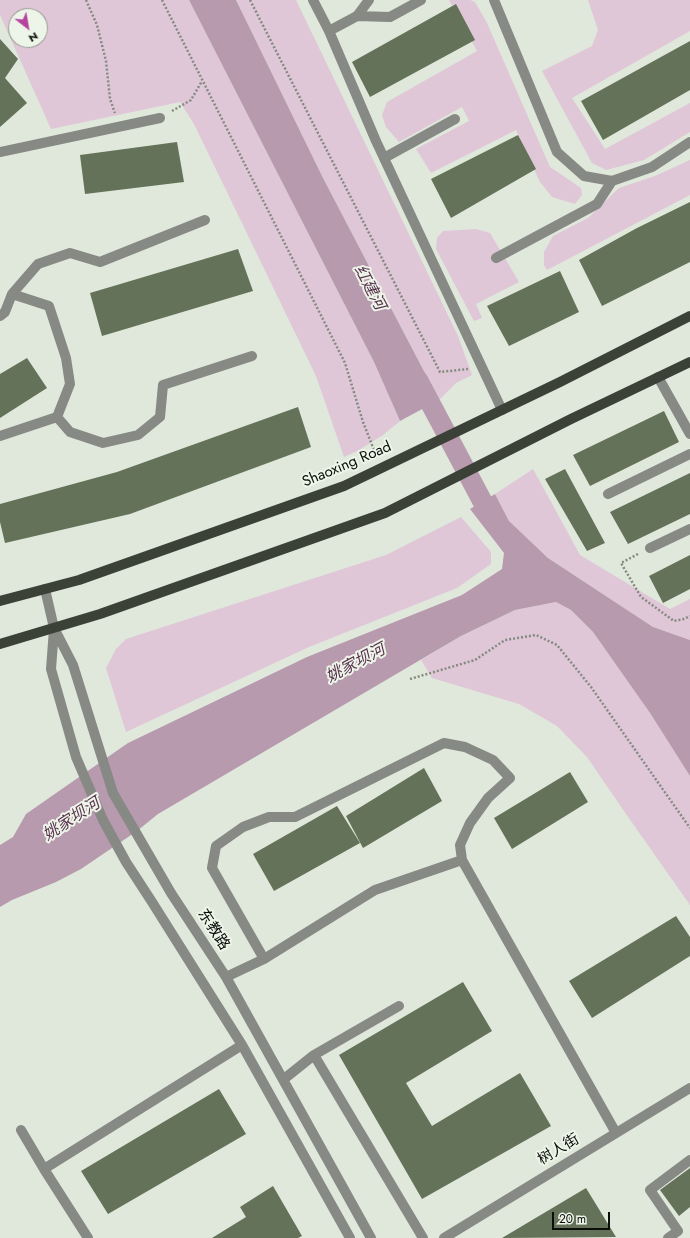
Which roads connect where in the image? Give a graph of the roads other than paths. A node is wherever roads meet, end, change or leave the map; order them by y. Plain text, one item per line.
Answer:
1 (313, 0) edge
2 (369, 0) edge
3 (421, 0) edge
4 (494, 0) edge
5 (357, 16) junction
6 (329, 31) junction
7 (160, 118) road end
8 (455, 119) dead end
9 (690, 142) edge
10 (0, 152) edge
11 (384, 158) junction
12 (612, 181) junction
13 (205, 220) dead end
14 (496, 258) dead end
15 (12, 294) junction
16 (0, 316) edge
17 (690, 316) edge
18 (252, 356) dead end
19 (690, 362) edge
20 (658, 377) junction
21 (502, 410) junction
22 (57, 417) junction
23 (690, 434) edge
24 (0, 436) edge
25 (690, 454) edge
26 (608, 494) dead end
27 (690, 529) edge
28 (650, 548) road end
29 (45, 589) junction
30 (0, 601) edge
31 (54, 628) junction
32 (0, 644) edge
33 (462, 860) junction
34 (264, 959) junction
35 (226, 977) junction
36 (399, 1006) dead end
37 (242, 1045) junction
38 (314, 1055) junction
39 (284, 1079) junction
40 (690, 1088) edge
41 (21, 1130) dead end
42 (616, 1133) junction
43 (690, 1160) edge
44 (44, 1169) junction
45 (88, 1238) edge
46 (350, 1238) edge
47 (371, 1238) edge
48 (423, 1238) edge
49 (444, 1238) edge
50 (668, 1238) edge

1 - 6 street
2 - 5 street
3 - 5 street
4 - 12 street
5 - 6 street
6 - 11 street
7 - 10 street
8 - 11 street
9 - 12 street
11 - 21 street
12 - 14 street
13 - 15 street
15 - 16 street
15 - 22 street
17 - 21 main road, Shaoxing Road
18 - 22 street
19 - 20 main road
20 - 23 street
20 - 31 main road
21 - 29 main road, Shaoxing Road
22 - 24 street
25 - 26 street
27 - 28 street
29 - 30 main road, Shaoxing Road
29 - 31 street, 东教路
31 - 32 main road
31 - 35 street, 东教路
31 - 37 street, 东教路
33 - 34 street
33 - 34 street
33 - 42 street
34 - 35 street
35 - 39 street, 东教路
36 - 38 street
37 - 44 street
37 - 46 street, 东教路
38 - 39 street
38 - 48 street
39 - 47 street, 东教路
40 - 42 street, 树人街
41 - 44 street
42 - 49 street, 树人街
43 - 50 street
44 - 45 street

